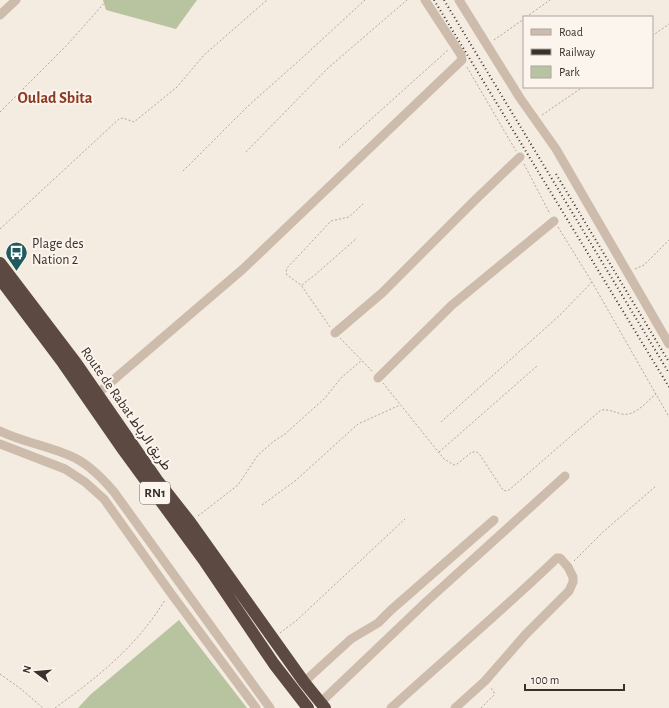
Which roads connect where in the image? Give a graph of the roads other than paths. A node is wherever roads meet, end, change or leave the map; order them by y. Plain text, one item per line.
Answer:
1 (16, 0) edge
2 (426, 0) edge
3 (459, 0) edge
4 (0, 15) edge
5 (520, 157) road end
6 (554, 221) road end
7 (0, 263) edge
8 (0, 279) edge
9 (336, 333) road end
10 (669, 344) edge
11 (378, 378) road end
12 (97, 394) junction
13 (0, 431) edge
14 (0, 444) edge
15 (565, 476) dead end
16 (494, 520) dead end
17 (304, 682) junction
18 (323, 705) edge
19 (256, 708) edge
20 (270, 708) edge
21 (308, 708) edge
22 (391, 708) edge
23 (455, 708) edge

1 - 4 street
2 - 12 street
3 - 10 street
5 - 9 street
6 - 11 street
7 - 12 highway, Route de Rabat طريق الرباط / RN1
8 - 21 highway, Route de Rabat طريق الرباط / RN1
12 - 17 highway, Route de Rabat طريق الرباط / RN1
13 - 20 street
14 - 19 street
15 - 18 street
16 - 17 street
17 - 18 highway, Route de Rabat طريق الرباط / RN1
22 - 23 street

